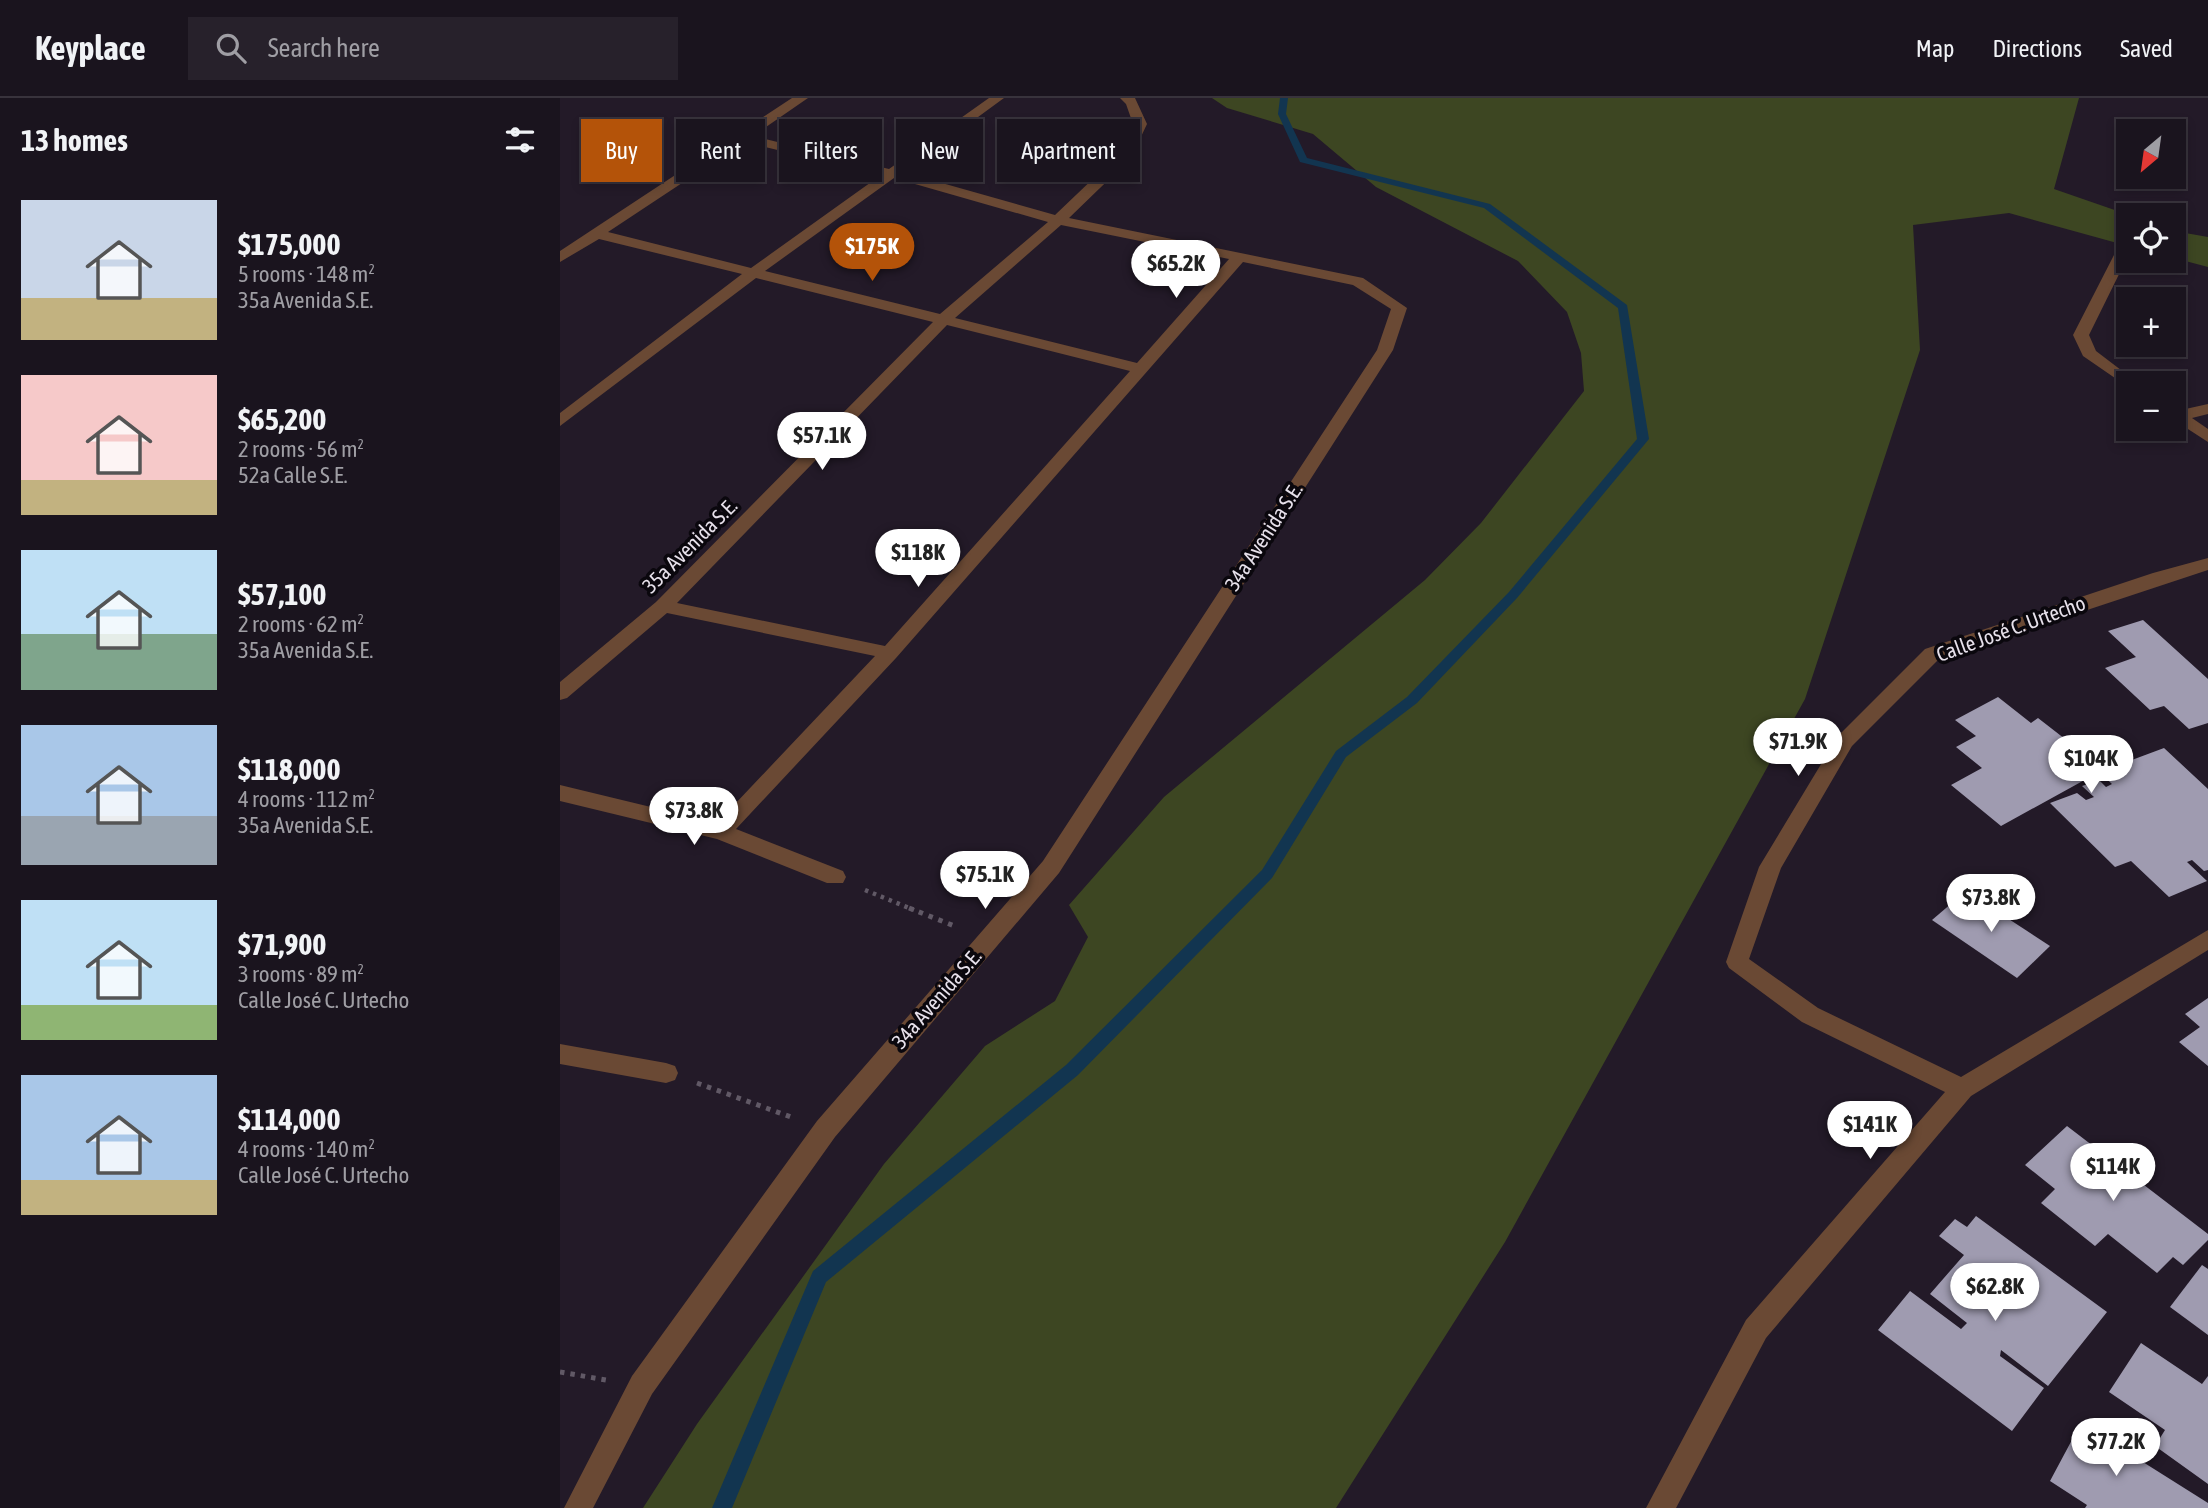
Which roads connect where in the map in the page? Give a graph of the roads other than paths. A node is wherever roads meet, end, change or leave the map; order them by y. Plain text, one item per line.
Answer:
1 (801, 98) edge
2 (997, 98) edge
3 (1127, 98) edge
4 (765, 120) edge
5 (765, 142) edge
6 (890, 173) junction
7 (676, 180) edge
8 (1058, 220) junction
9 (597, 234) junction
10 (1240, 256) junction
11 (560, 258) edge
12 (2116, 266) edge
13 (753, 273) junction
14 (944, 320) junction
15 (1139, 368) junction
16 (2116, 373) edge
17 (2208, 409) edge
18 (2186, 413) edge
19 (560, 421) edge
20 (2186, 422) edge
21 (2208, 437) edge
22 (2208, 564) edge
23 (663, 607) junction
24 (889, 653) junction
25 (560, 693) edge
26 (560, 793) edge
27 (721, 832) junction
28 (835, 877) road end
29 (2208, 939) edge
30 (560, 1054) edge
31 (666, 1073) road end
32 (1962, 1089) junction
33 (578, 1508) edge
34 (1660, 1508) edge

1 - 4 street
2 - 6 street
3 - 8 street, 35a Avenida S.E.
5 - 6 street
6 - 8 street
6 - 13 street
7 - 9 street
8 - 10 street
8 - 14 street, 35a Avenida S.E.
9 - 11 street
9 - 13 street
10 - 15 street
10 - 33 street, 34a Avenida S.E.
12 - 16 street
13 - 14 street
13 - 19 street
14 - 15 street
14 - 23 street, 35a Avenida S.E.
15 - 24 street
17 - 18 street
20 - 21 street
22 - 32 street, Calle José C. Urtecho
23 - 24 street
23 - 25 street, 35a Avenida S.E.
24 - 27 street
26 - 27 street
27 - 28 street
29 - 32 street
30 - 31 street
32 - 34 street

